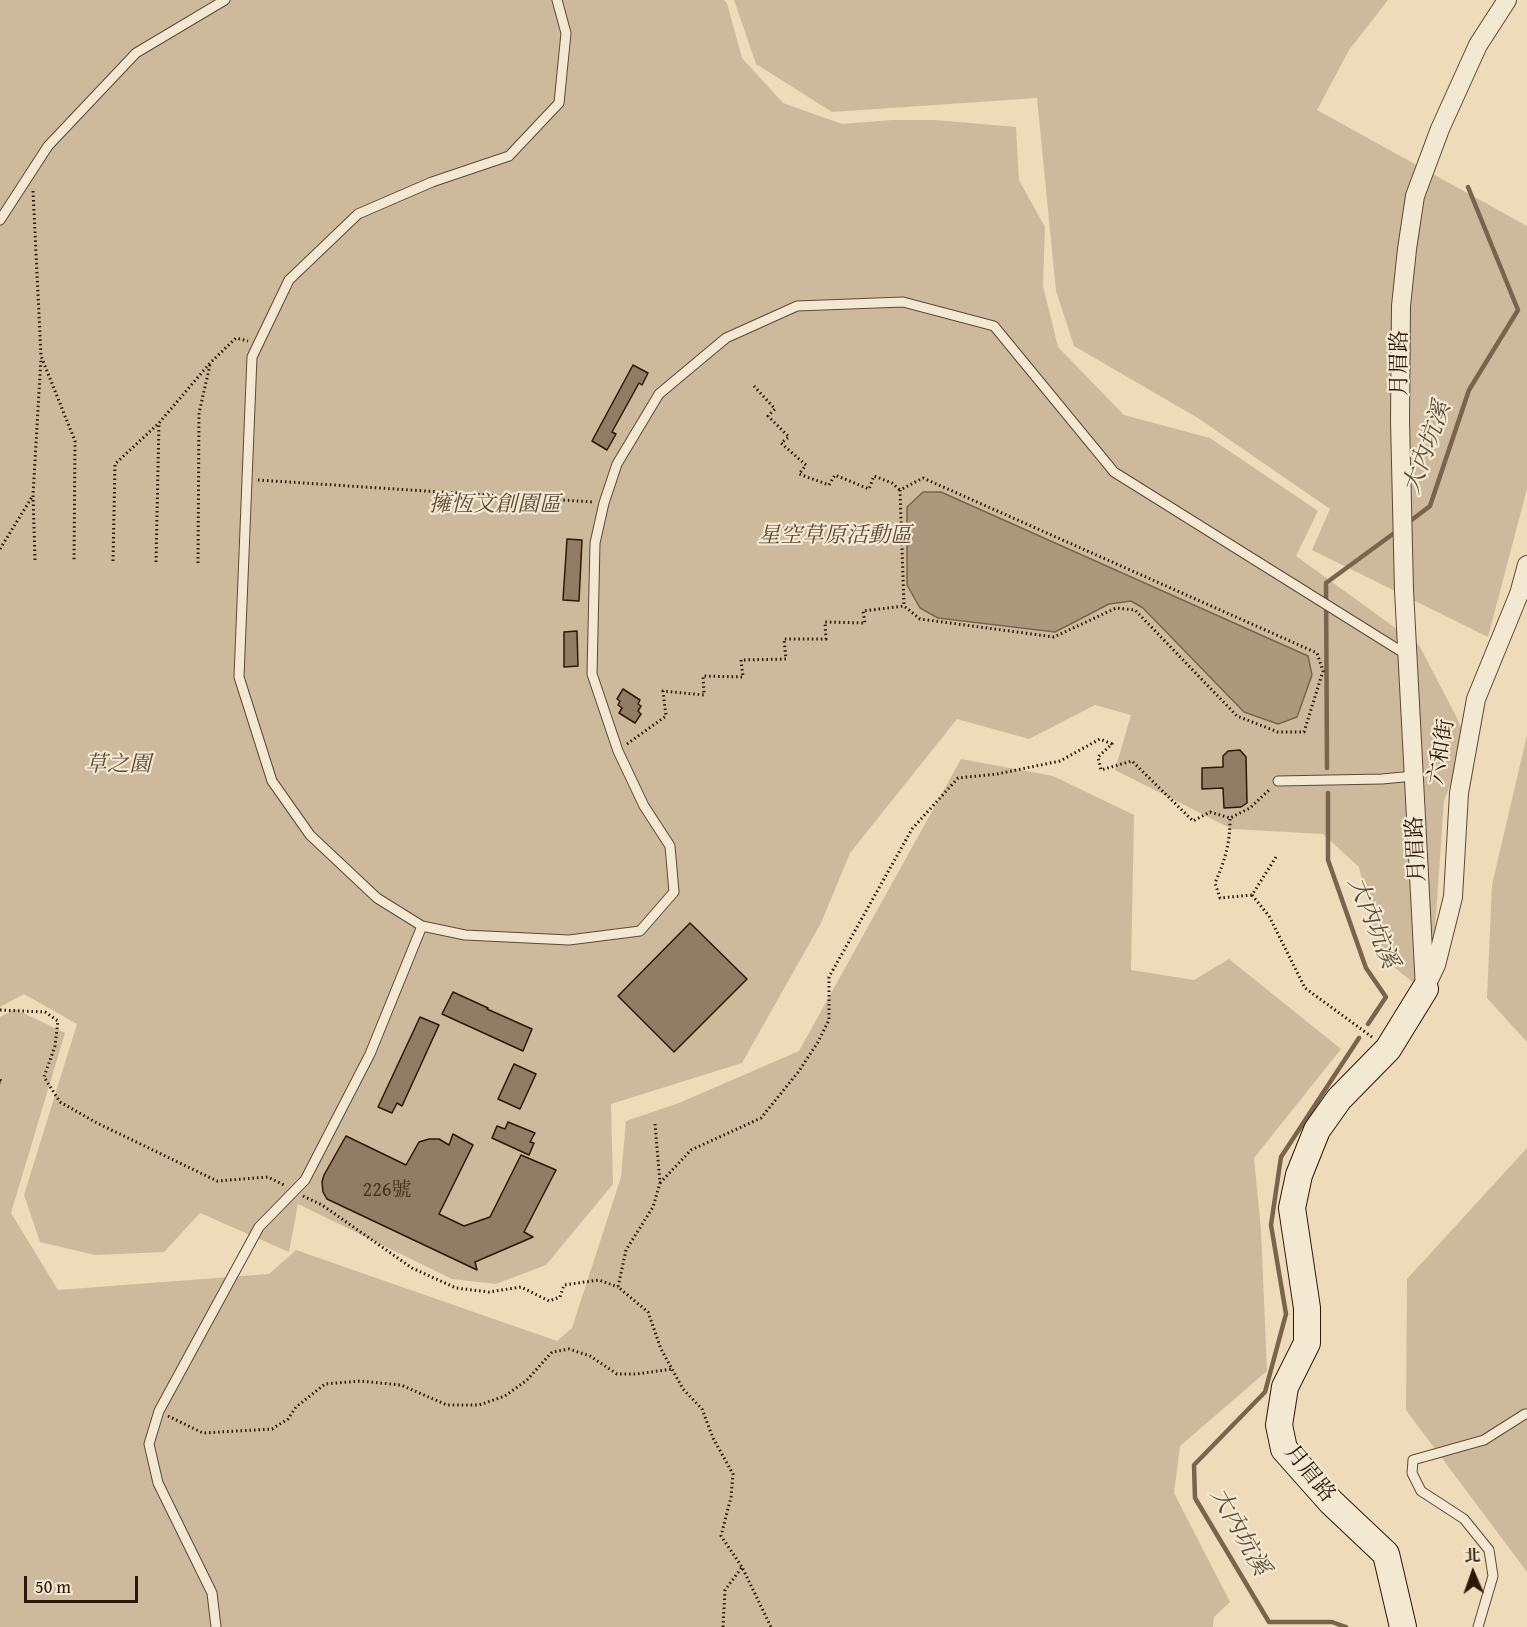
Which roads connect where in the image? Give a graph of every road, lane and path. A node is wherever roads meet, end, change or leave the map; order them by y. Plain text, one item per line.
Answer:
1 (225, 0) edge
2 (557, 0) edge
3 (1507, 0) edge
4 (32, 171) junction
5 (0, 220) edge
6 (258, 344) junction
7 (42, 357) junction
8 (210, 363) junction
9 (754, 386) dead end
10 (159, 423) junction
11 (247, 479) junction
12 (900, 490) junction
13 (33, 495) junction
14 (604, 503) junction
15 (0, 549) edge
16 (35, 560) dead end
17 (74, 560) dead end
18 (113, 561) dead end
19 (156, 562) dead end
20 (198, 563) dead end
21 (1527, 565) edge
22 (904, 606) junction
23 (1407, 656) junction
24 (618, 751) junction
25 (1414, 776) junction
26 (1278, 781) joint
27 (1230, 818) junction
28 (1276, 857) dead end
29 (1252, 895) junction
30 (422, 926) junction
31 (1425, 989) junction
32 (1388, 1049) junction
33 (655, 1124) dead end
34 (660, 1183) junction
35 (672, 1369) junction
36 (159, 1411) junction
37 (1527, 1414) edge
38 (742, 1567) junction
39 (216, 1627) edge
40 (723, 1627) edge
41 (771, 1627) edge
42 (1403, 1627) edge
43 (1478, 1627) edge

1 - 4 lane
2 - 6 lane
3 - 23 street, 月眉路
4 - 5 lane
4 - 7 path
6 - 8 path
6 - 11 lane
7 - 13 path
7 - 17 path
8 - 10 path
8 - 20 path
9 - 12 path
10 - 18 path
10 - 19 path
11 - 14 path
11 - 30 lane
12 - 22 path
12 - 22 path
13 - 15 path
13 - 16 path
14 - 23 lane
14 - 24 lane
21 - 31 street, 六和街
22 - 24 path
23 - 25 street, 月眉路
24 - 30 lane
25 - 26 lane
25 - 31 street, 月眉路
26 - 27 path
27 - 29 path
27 - 34 path
28 - 29 path
29 - 32 path
30 - 36 lane
31 - 32 street, 月眉路
32 - 42 street, 月眉路
33 - 34 path
34 - 35 path
35 - 36 path
35 - 38 path
36 - 39 lane
37 - 43 lane
38 - 40 path
38 - 41 path

